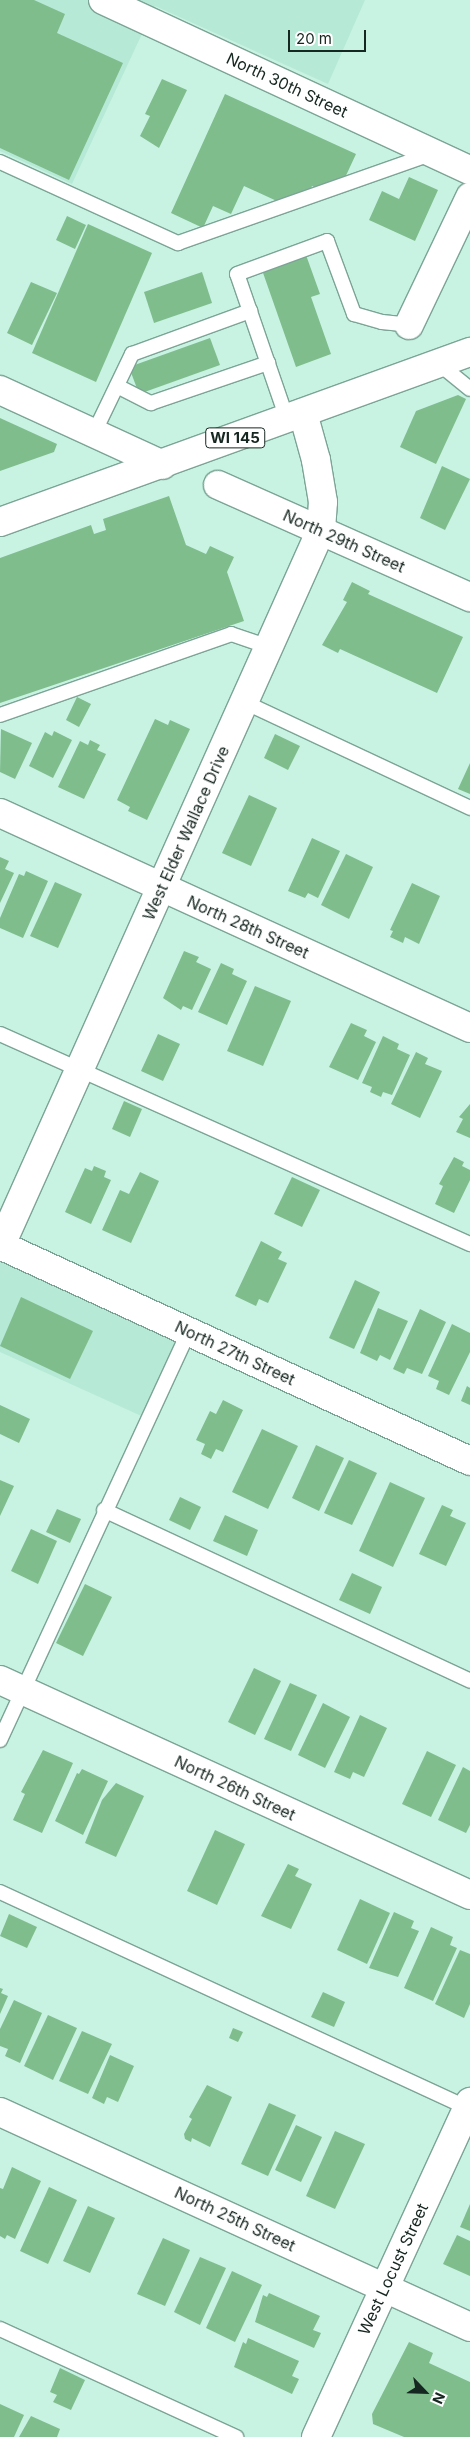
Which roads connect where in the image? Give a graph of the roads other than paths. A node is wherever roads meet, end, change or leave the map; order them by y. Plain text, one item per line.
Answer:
1 (103, 0) edge
2 (434, 153) junction
3 (0, 162) edge
4 (470, 170) edge
5 (470, 197) edge
6 (250, 311) junction
7 (409, 324) joint
8 (470, 352) edge
9 (268, 363) junction
10 (438, 363) junction
11 (117, 386) junction
12 (0, 390) edge
13 (470, 390) edge
14 (295, 416) junction
15 (94, 433) junction
16 (162, 465) junction
17 (218, 485) dead end
18 (0, 522) edge
19 (320, 530) junction
20 (470, 597) edge
21 (269, 647) junction
22 (244, 702) junction
23 (0, 715) edge
24 (470, 808) edge
25 (0, 813) edge
26 (162, 888) junction
27 (470, 1028) edge
28 (0, 1034) edge
29 (80, 1070) junction
30 (470, 1244) edge
31 (0, 1246) edge
32 (189, 1331) junction
33 (470, 1461) edge
34 (104, 1510) junction
35 (470, 1681) edge
36 (12, 1685) edge
37 (0, 1740) edge
38 (0, 1892) edge
39 (470, 1895) edge
40 (469, 2106) edge
41 (0, 2112) edge
42 (384, 2287) junction
43 (470, 2327) edge
44 (0, 2329) edge
45 (236, 2437) edge
46 (316, 2437) edge

1 - 2 street, North 30th Street
2 - 3 lane
2 - 4 street, North 30th Street
5 - 7 street
6 - 7 lane
6 - 9 lane
6 - 11 lane
8 - 10 street, WI 145
9 - 11 lane
9 - 14 lane
10 - 13 lane
10 - 14 street, WI 145
11 - 15 lane
12 - 15 street
14 - 16 street, WI 145
14 - 19 street, West Elder Wallace Drive
15 - 16 street
16 - 18 street, WI 145
17 - 19 street, North 29th Street
19 - 20 street, North 29th Street
19 - 21 street, West Elder Wallace Drive
21 - 22 street, West Elder Wallace Drive
21 - 23 lane
22 - 24 lane
22 - 26 street, West Elder Wallace Drive
25 - 26 street, North 28th Street
26 - 27 street, North 28th Street
26 - 29 street, West Elder Wallace Drive
28 - 29 lane
29 - 30 lane
29 - 31 street, West Elder Wallace Drive
31 - 32 street, North 27th Street
32 - 33 street, North 27th Street
32 - 34 lane
34 - 35 lane
34 - 36 lane
36 - 37 lane
36 - 39 street, North 26th Street
38 - 40 lane
40 - 42 street, West Locust Street
41 - 42 street, North 25th Street
42 - 43 street, North 25th Street
42 - 46 street, West Locust Street
44 - 45 lane

